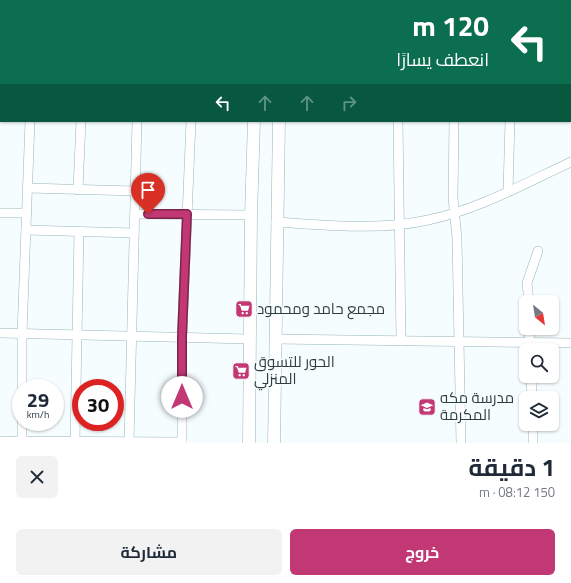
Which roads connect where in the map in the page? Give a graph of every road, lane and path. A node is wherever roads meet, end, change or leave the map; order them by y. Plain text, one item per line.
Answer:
1 (30, 122) edge
2 (80, 122) edge
3 (137, 122) edge
4 (191, 122) edge
5 (254, 122) edge
6 (279, 122) edge
7 (398, 122) edge
8 (454, 122) edge
9 (510, 122) edge
10 (571, 162) edge
11 (28, 188) junction
12 (78, 190) junction
13 (508, 190) junction
14 (135, 191) junction
15 (0, 213) edge
16 (27, 213) junction
17 (454, 213) junction
18 (135, 214) junction
19 (187, 214) junction
20 (251, 215) junction
21 (276, 222) junction
22 (401, 224) junction
23 (26, 230) junction
24 (79, 232) junction
25 (134, 233) junction
26 (538, 251) dead end
27 (528, 295) edge
28 (0, 333) edge
29 (22, 334) junction
30 (78, 335) junction
31 (131, 336) junction
32 (182, 337) junction
33 (249, 339) junction
34 (275, 339) junction
35 (401, 340) junction
36 (458, 341) junction
37 (571, 343) edge
38 (559, 344) edge
39 (519, 346) edge
40 (22, 379) edge
41 (22, 431) edge
42 (533, 431) edge
43 (0, 440) edge
44 (22, 440) junction
45 (75, 441) junction
46 (129, 442) edge
47 (182, 442) edge
48 (249, 443) edge
49 (274, 443) edge
50 (461, 443) edge
51 (533, 443) edge

1 - 11 street
2 - 12 street
3 - 14 street
4 - 19 street
5 - 20 street
6 - 21 street
7 - 22 street
8 - 17 street
9 - 13 street
10 - 13 street
11 - 12 street
11 - 16 street
12 - 14 street
13 - 17 street
14 - 18 street
15 - 16 street
16 - 23 street
17 - 22 street
17 - 36 street
18 - 19 street
18 - 25 street
19 - 20 street
19 - 32 street
20 - 33 street
21 - 22 street
21 - 34 street
22 - 35 street
23 - 24 street
23 - 29 street
24 - 25 street
24 - 30 street
25 - 31 street
26 - 27 street
28 - 29 street
29 - 30 street
29 - 40 street
30 - 31 street
30 - 45 street
31 - 32 street
31 - 46 street
32 - 33 street
32 - 47 street
33 - 48 street
34 - 35 street
34 - 49 street
35 - 36 street
36 - 39 street
36 - 50 street
37 - 38 street
41 - 44 street
42 - 51 street
43 - 44 street
44 - 45 street
45 - 46 street
46 - 47 street

